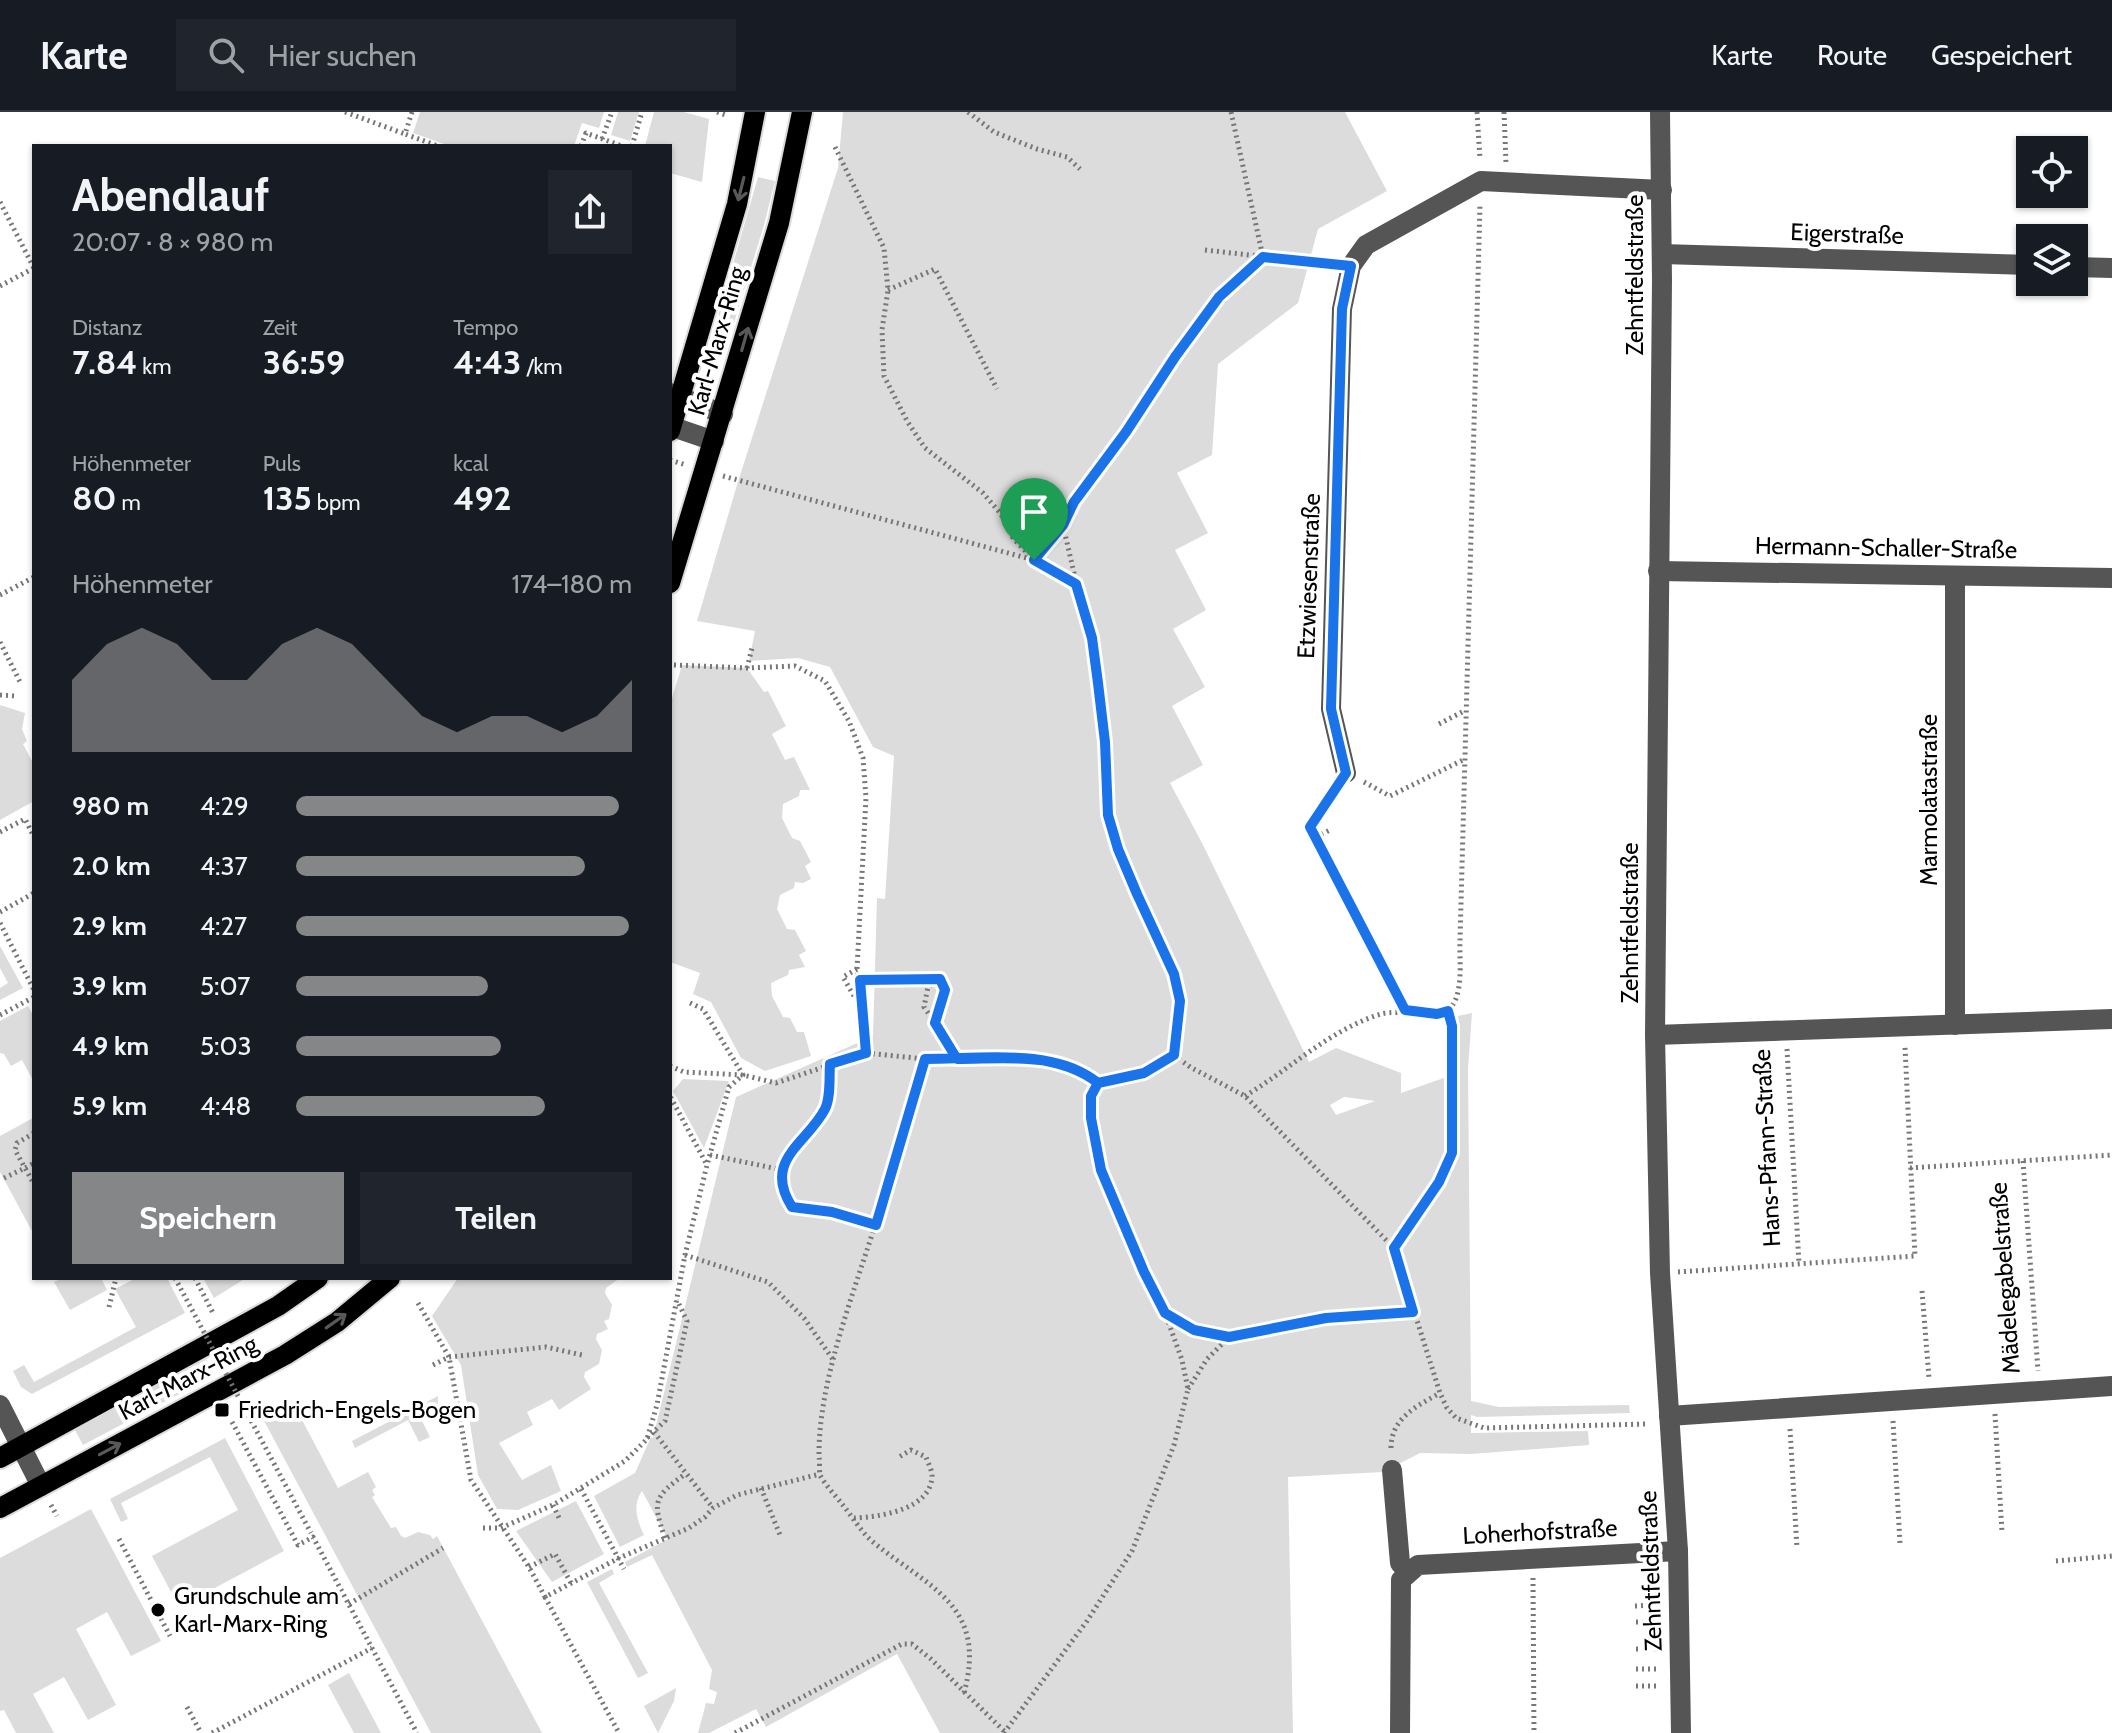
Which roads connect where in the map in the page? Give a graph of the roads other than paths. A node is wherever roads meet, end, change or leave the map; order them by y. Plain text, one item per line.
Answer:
1 (755, 112) edge
2 (802, 112) edge
3 (1660, 112) edge
4 (1662, 190) junction
5 (1662, 254) junction
6 (2016, 265) edge
7 (2088, 267) edge
8 (2112, 268) edge
9 (675, 395) edge
10 (723, 414) junction
11 (672, 420) edge
12 (672, 428) edge
13 (714, 441) junction
14 (1658, 571) junction
15 (1955, 576) junction
16 (672, 577) edge
17 (2112, 578) edge
18 (1346, 773) road end
19 (2112, 1019) edge
20 (1955, 1025) junction
21 (1655, 1035) junction
22 (315, 1280) edge
23 (388, 1280) edge
24 (2112, 1386) edge
25 (0, 1405) edge
26 (1670, 1419) junction
27 (21, 1447) junction
28 (0, 1458) edge
29 (1392, 1470) road end
30 (41, 1486) junction
31 (0, 1508) edge
32 (1678, 1551) junction
33 (1408, 1572) junction
34 (1400, 1733) edge
35 (1681, 1733) edge

1 -> 9 main road, Karl-Marx-Ring
10 -> 2 main road, Karl-Marx-Ring
3 - 4 street, Zehntfeldstraße
4 - 5 street, Zehntfeldstraße
4 - 18 street, Etzwiesenstraße
5 - 6 street, Eigerstraße
5 - 14 street, Zehntfeldstraße
7 - 8 street
9 - 10 street
9 - 11 main road, Karl-Marx-Ring
10 - 13 main road, Karl-Marx-Ring
12 - 13 street
13 - 16 main road, Karl-Marx-Ring
14 - 15 street, Hermann-Schaller-Straße
14 - 21 street, Zehntfeldstraße
15 - 17 street, Hermann-Schaller-Straße
15 - 20 street, Marmolatastraße
19 - 20 street, Hans-Pfann-Straße
20 - 21 street, Hans-Pfann-Straße
21 - 26 street, Zehntfeldstraße
22 - 27 main road, Karl-Marx-Ring
30 -> 23 main road, Karl-Marx-Ring
24 - 26 street, Mädelegabelstraße
25 - 27 street
26 - 32 street, Zehntfeldstraße
27 - 28 main road, Karl-Marx-Ring
27 - 30 street
29 - 33 street
30 - 31 main road, Karl-Marx-Ring
32 - 33 street, Loherhofstraße
32 - 35 street, Zehntfeldstraße
33 - 34 street

